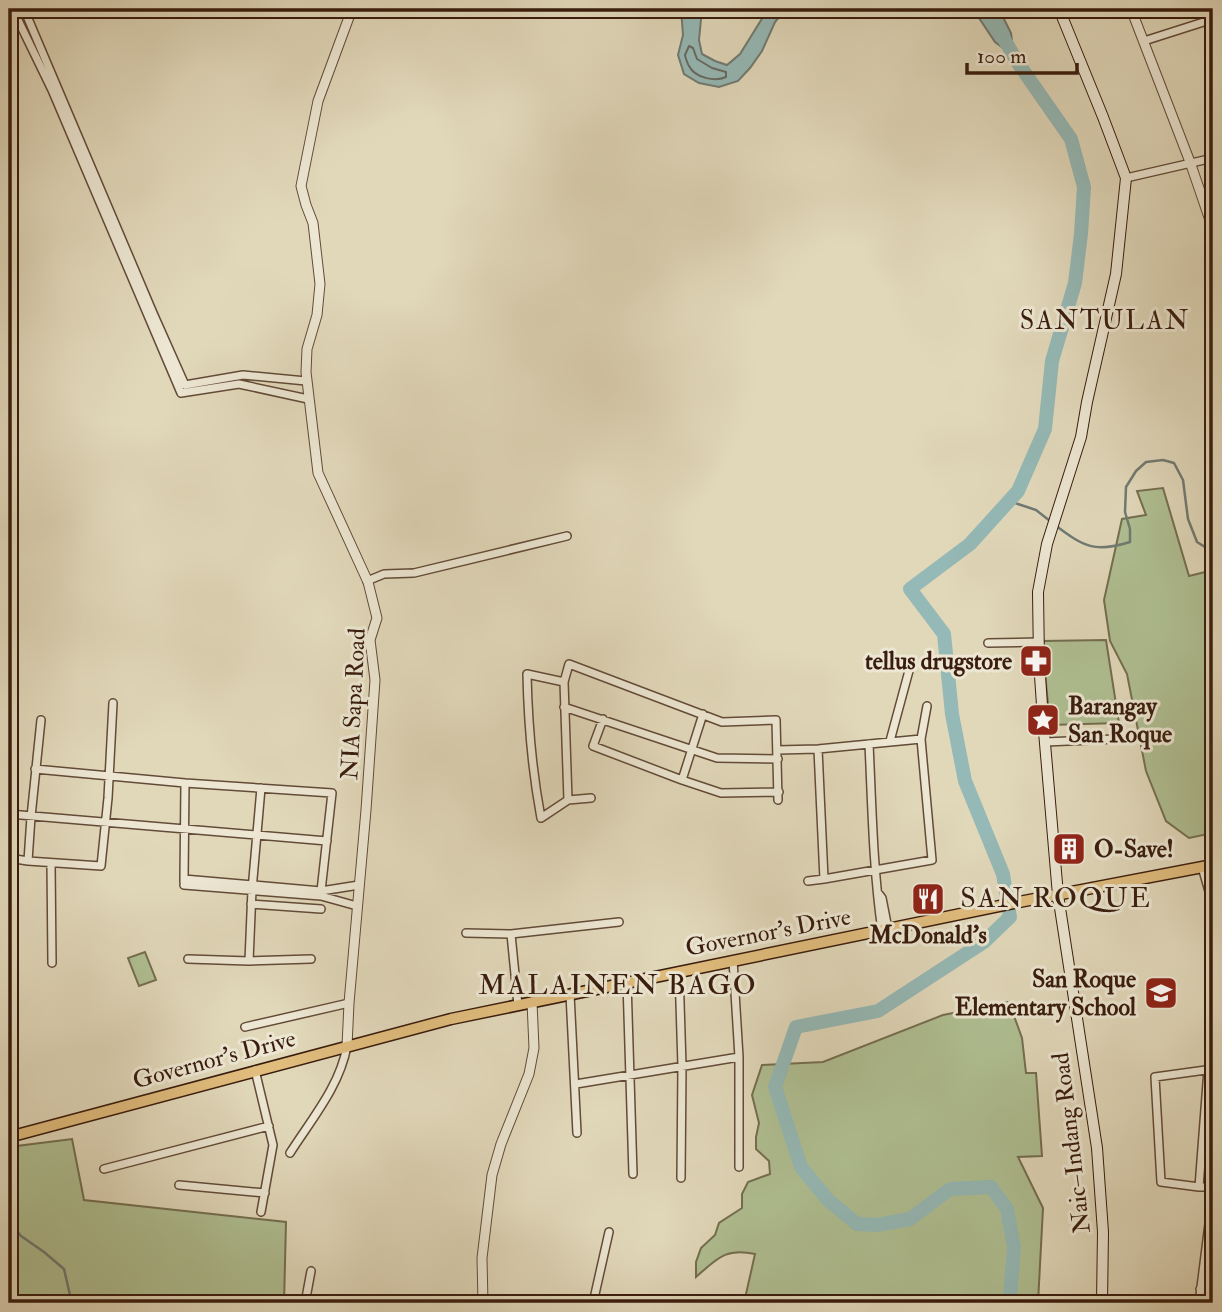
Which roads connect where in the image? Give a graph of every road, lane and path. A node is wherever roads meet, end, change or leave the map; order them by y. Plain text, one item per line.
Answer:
1 (15, 9) edge
2 (24, 9) edge
3 (352, 9) edge
4 (1059, 9) edge
5 (1131, 9) edge
6 (1213, 19) edge
7 (13, 20) edge
8 (1144, 41) junction
9 (1213, 158) edge
10 (1190, 162) junction
11 (1126, 178) junction
12 (1213, 229) edge
13 (250, 376) junction
14 (306, 381) junction
15 (185, 385) junction
16 (250, 387) junction
17 (181, 393) junction
18 (308, 399) junction
19 (567, 536) dead end
20 (367, 581) junction
21 (1039, 642) junction
22 (988, 643) dead end
23 (910, 667) dead end
24 (564, 682) junction
25 (113, 703) dead end
26 (927, 706) dead end
27 (565, 707) junction
28 (703, 714) junction
29 (603, 719) junction
30 (41, 720) dead end
31 (1115, 738) dead end
32 (921, 739) junction
33 (890, 741) junction
34 (1045, 742) junction
35 (869, 744) junction
36 (818, 749) junction
37 (691, 750) junction
38 (777, 750) junction
39 (778, 759) junction
40 (35, 769) junction
41 (109, 777) junction
42 (682, 780) junction
43 (185, 783) junction
44 (261, 788) junction
45 (591, 798) dead end
46 (568, 800) junction
47 (9, 814) edge
48 (30, 817) junction
49 (106, 823) junction
50 (184, 830) junction
51 (257, 835) junction
52 (327, 841) junction
53 (9, 858) edge
54 (28, 861) junction
55 (51, 863) junction
56 (1208, 866) edge
57 (874, 869) junction
58 (824, 879) junction
59 (808, 881) dead end
60 (359, 885) junction
61 (252, 888) junction
62 (321, 893) junction
63 (1058, 895) junction
64 (251, 904) junction
65 (1213, 905) edge
66 (357, 906) junction
67 (321, 908) dead end
68 (619, 922) dead end
69 (884, 926) junction
70 (466, 933) dead end
71 (512, 934) junction
72 (188, 959) dead end
73 (311, 959) dead end
74 (733, 960) junction
75 (249, 961) junction
76 (52, 963) dead end
77 (679, 971) junction
78 (627, 982) junction
79 (570, 993) junction
80 (533, 1002) junction
81 (349, 1003) junction
82 (518, 1004) junction
83 (245, 1027) dead end
84 (347, 1046) junction
85 (739, 1056) junction
86 (682, 1066) junction
87 (255, 1070) junction
88 (1211, 1070) edge
89 (630, 1075) junction
90 (576, 1084) junction
91 (269, 1126) junction
92 (577, 1133) dead end
93 (9, 1137) edge
94 (290, 1153) dead end
95 (739, 1167) dead end
96 (104, 1170) dead end
97 (634, 1174) dead end
98 (681, 1178) dead end
99 (179, 1185) dead end
100 (1199, 1187) junction
101 (1213, 1187) edge
102 (265, 1193) junction
103 (261, 1212) dead end
104 (1210, 1229) edge
105 (609, 1232) dead end
106 (1204, 1260) junction
107 (1213, 1262) edge
108 (311, 1271) dead end
109 (1200, 1289) junction
110 (1213, 1291) edge
111 (323, 1303) edge
112 (483, 1303) edge
113 (593, 1303) edge
114 (1102, 1303) edge
115 (1199, 1303) edge

1 - 7 street
2 - 15 street
3 - 14 street, NIA Sapa Road
4 - 11 main road
5 - 8 street
6 - 8 street
7 - 17 street
8 - 10 street
9 - 10 street
10 - 11 street
10 - 12 street
11 - 21 main road, Naic–Indang Road
13 - 14 street
13 - 15 street
13 - 16 street
14 - 18 street, NIA Sapa Road
15 - 17 street
16 - 17 street
16 - 18 street
18 - 20 street, NIA Sapa Road
19 - 20 street
20 - 60 street, NIA Sapa Road
21 - 22 street
21 - 34 main road, Naic–Indang Road
23 - 33 street
24 - 27 street
24 - 28 street
24 - 46 street
25 - 41 street
26 - 32 street
27 - 29 street
27 - 46 street
28 - 37 street
28 - 38 street
29 - 37 street
29 - 42 street
30 - 40 street
31 - 34 street
32 - 33 street
32 - 57 street
33 - 35 street
34 - 63 main road, Naic–Indang Road
35 - 36 street
35 - 57 street
36 - 38 street
36 - 58 street
37 - 39 street
37 - 42 street
38 - 39 street
39 - 42 street
40 - 41 street
40 - 48 street
41 - 43 street
41 - 49 street
43 - 44 street
43 - 50 street
44 - 51 street
44 - 52 street
45 - 46 street
47 - 48 street
48 - 49 street
48 - 54 street
49 - 50 street
49 - 55 street
50 - 51 street
50 - 61 street
51 - 52 street
51 - 61 street
52 - 62 street
53 - 54 street
54 - 55 street
55 - 76 street
56 - 63 main road, Governor's Drive
56 - 65 street
57 - 58 street
57 - 69 street
58 - 59 street
60 - 62 street
60 - 66 street, NIA Sapa Road
61 - 62 street
61 - 64 street
62 - 66 street
63 - 69 main road, Governor's Drive
63 - 114 main road, Naic–Indang Road
64 - 67 street
64 - 75 street
66 - 81 street, NIA Sapa Road
68 - 71 street
69 - 74 main road, Governor's Drive
70 - 71 street
71 - 82 street
72 - 75 street
73 - 75 street
74 - 77 main road, Governor's Drive
74 - 85 street
77 - 78 main road, Governor's Drive
77 - 86 street
78 - 79 main road, Governor's Drive
78 - 89 street
79 - 80 main road, Governor's Drive
79 - 90 street
80 - 82 main road, Governor's Drive
80 - 112 street
81 - 83 street
81 - 84 street, NIA Sapa Road
82 - 84 main road, Governor's Drive
84 - 87 main road, Governor's Drive
84 - 94 street
85 - 86 street
85 - 95 street
86 - 89 street
86 - 98 street
87 - 91 street
87 - 93 main road, Governor's Drive
88 - 100 street
88 - 100 street
89 - 90 street
89 - 97 street
90 - 92 street
91 - 96 street
91 - 102 street
99 - 102 street
100 - 101 street
102 - 103 street
104 - 106 street
105 - 113 street
106 - 107 street
106 - 109 street
108 - 111 street
109 - 110 street
109 - 115 street

